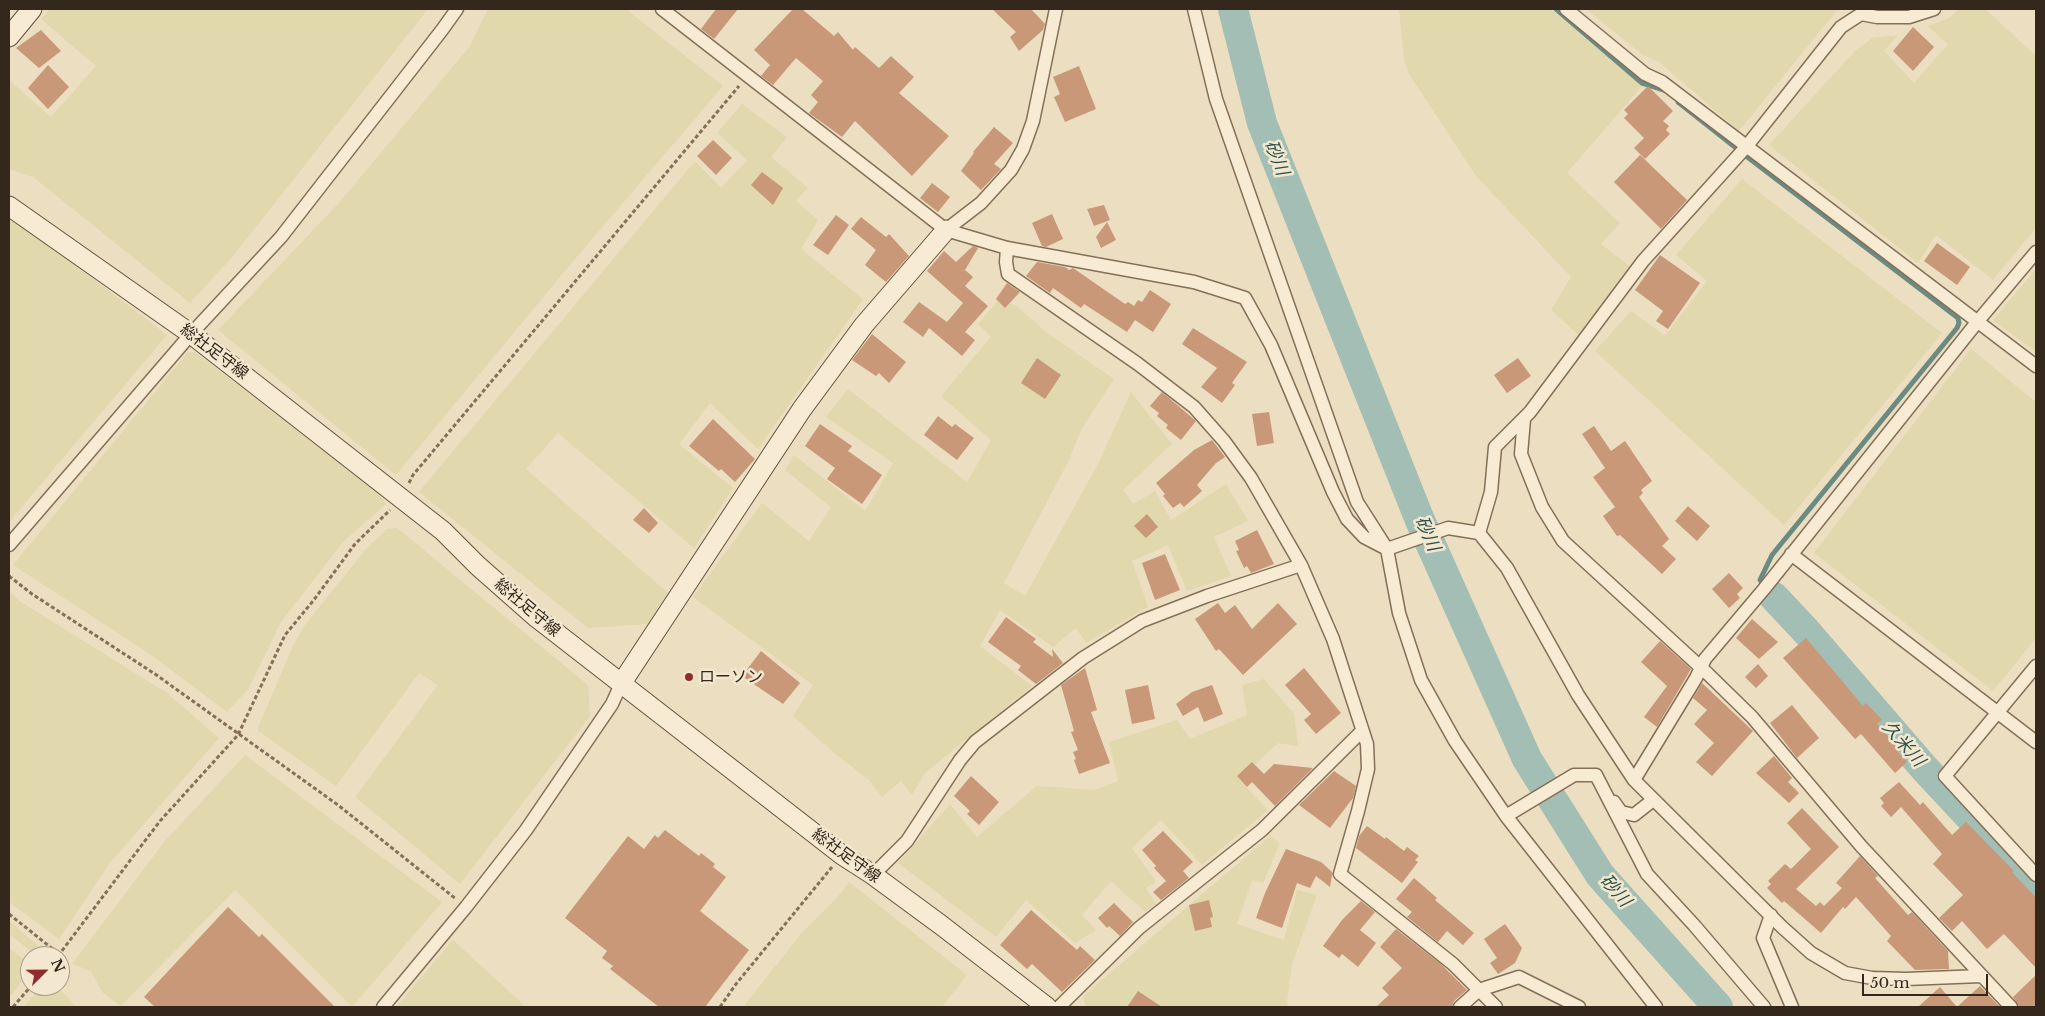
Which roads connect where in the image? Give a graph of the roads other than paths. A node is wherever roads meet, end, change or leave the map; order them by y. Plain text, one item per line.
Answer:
1 (32, 9) edge
2 (457, 9) edge
3 (662, 9) edge
4 (1056, 9) edge
5 (1194, 9) edge
6 (1566, 9) edge
7 (1934, 9) edge
8 (1861, 11) edge
9 (9, 37) edge
10 (1743, 150) junction
11 (9, 206) edge
12 (946, 230) junction
13 (1007, 248) junction
14 (2036, 252) edge
15 (1978, 321) junction
16 (191, 334) junction
17 (2036, 366) edge
18 (1524, 420) junction
19 (1479, 534) junction
20 (9, 545) edge
21 (1387, 549) junction
22 (1791, 554) junction
23 (1300, 565) junction
24 (2036, 666) edge
25 (1701, 668) junction
26 (621, 684) junction
27 (1998, 712) junction
28 (1362, 731) junction
29 (2036, 742) edge
30 (1596, 776) junction
31 (1634, 780) junction
32 (1653, 800) junction
33 (1506, 816) junction
34 (873, 875) junction
35 (2036, 875) edge
36 (1771, 915) junction
37 (1981, 976) junction
38 (1479, 990) junction
39 (383, 1007) edge
40 (1047, 1007) edge
41 (1059, 1007) edge
42 (1460, 1007) edge
43 (1496, 1007) edge
44 (1579, 1007) edge
45 (1656, 1007) edge
46 (1764, 1007) edge
47 (1792, 1007) edge
48 (2011, 1007) edge

1 - 9 main road
2 - 16 street
3 - 12 street
4 - 12 street
5 - 21 street
6 - 10 street
7 - 8 street
8 - 10 street
10 - 15 street
10 - 18 street
11 - 16 main road, 総社足守線
12 - 13 street
12 - 26 main road
13 - 21 street
13 - 23 street
14 - 15 street
15 - 17 street
15 - 22 street
16 - 20 street
16 - 26 main road, 総社足守線
18 - 19 street
18 - 25 street
19 - 21 street
19 - 31 street
21 - 33 street
22 - 25 street
22 - 27 street
23 - 28 street
23 - 34 street
24 - 27 street
25 - 31 street
25 - 37 street
26 - 34 main road, 総社足守線
26 - 39 street
27 - 29 street
27 - 35 street
28 - 38 street
28 - 41 street
30 - 32 street
30 - 33 street
30 - 46 street
31 - 32 street
32 - 36 street
33 - 45 street
34 - 40 main road, 総社足守線
36 - 37 street
36 - 47 street
37 - 48 street
38 - 42 street
38 - 43 street
38 - 44 street

